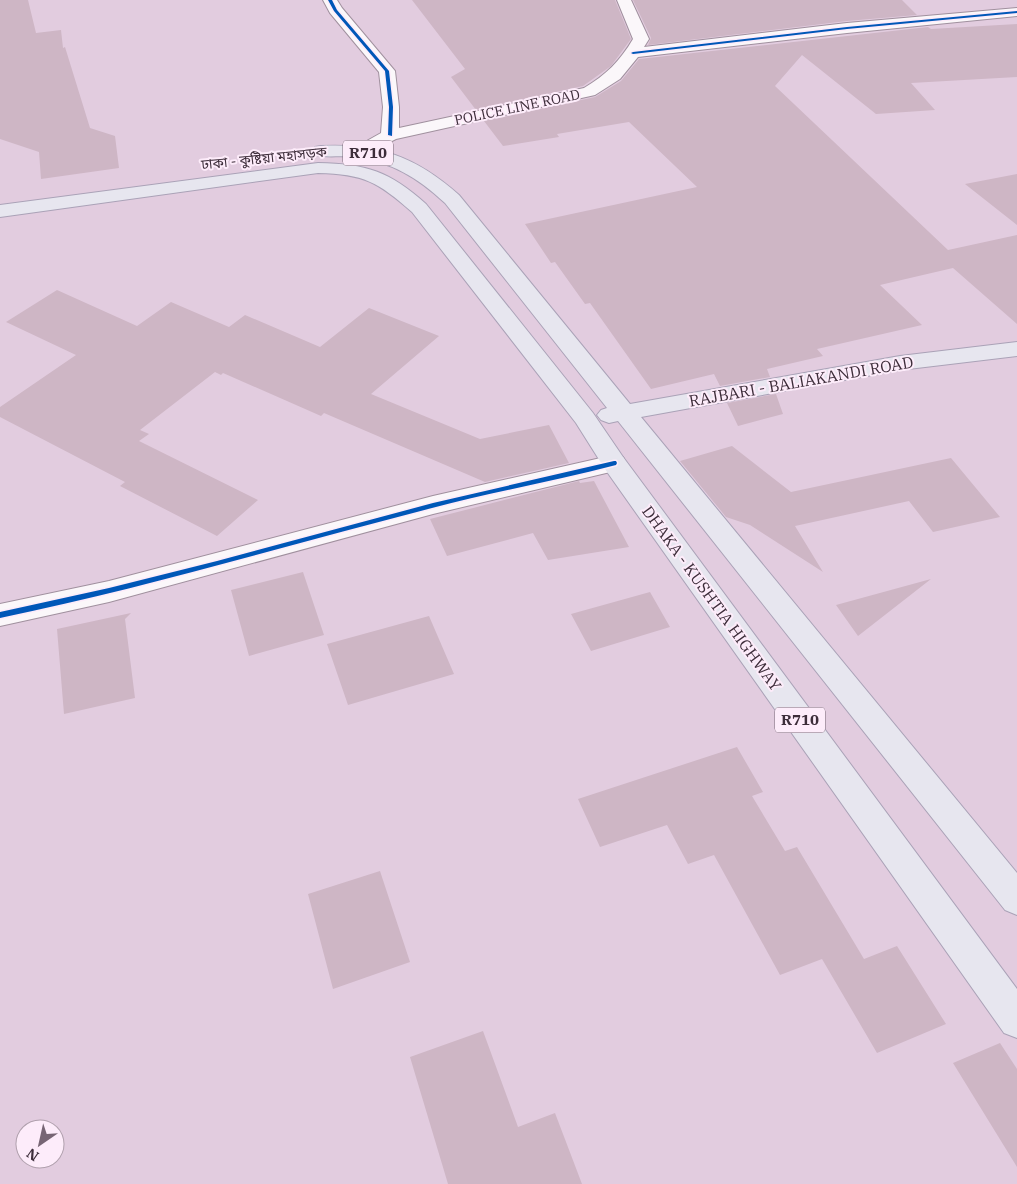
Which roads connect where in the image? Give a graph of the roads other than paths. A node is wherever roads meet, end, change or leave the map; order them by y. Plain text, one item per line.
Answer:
1 (330, 0) edge
2 (624, 0) edge
3 (1017, 12) edge
4 (633, 53) junction
5 (390, 135) junction
6 (362, 151) junction
7 (294, 153) dead end
8 (128, 175) dead end
9 (0, 193) edge
10 (0, 211) edge
11 (1017, 349) edge
12 (625, 412) junction
13 (585, 418) junction
14 (614, 463) junction
15 (0, 615) edge
16 (1017, 899) edge
17 (1017, 1020) edge

1 - 5 street
2 - 4 street, POLICE LINE ROAD
3 - 4 street
4 - 5 street, POLICE LINE ROAD
5 - 6 street, POLICE LINE ROAD
6 - 7 main road, ঢাকা - কুষ্টিয়া মহাসড়ক / R710
6 - 12 main road, ঢাকা - কুষ্টিয়া মহাসড়ক / R710
8 - 9 main road
10 - 13 main road, ঢাকা - কুষ্টিয়া মহাসড়ক / R710
11 - 12 main road, RAJBARI - BALIAKANDI ROAD
12 - 13 main road, RAJBARI - BALIAKANDI ROAD
12 - 16 main road, R710
13 - 14 main road, DHAKA - KUSHTIA HIGHWAY / R710
14 - 15 street
14 - 17 main road, DHAKA - KUSHTIA HIGHWAY / R710

